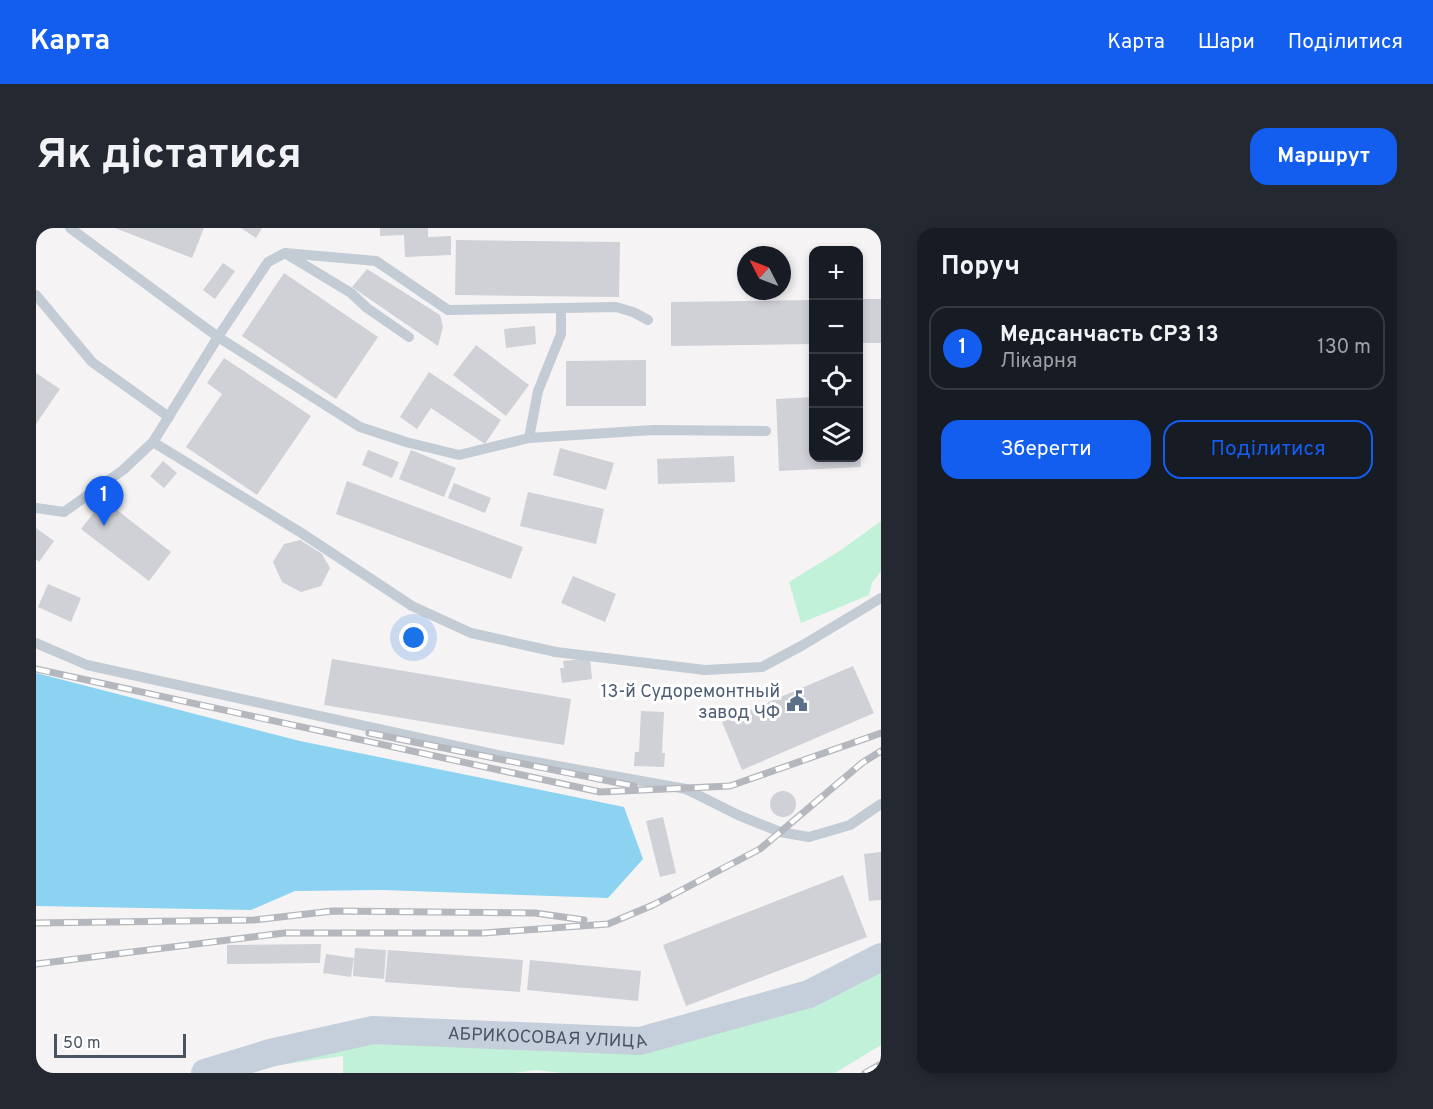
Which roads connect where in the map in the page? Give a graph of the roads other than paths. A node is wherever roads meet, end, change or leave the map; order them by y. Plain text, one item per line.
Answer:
1 (70, 228) edge
2 (285, 253) junction
3 (36, 295) edge
4 (561, 308) junction
5 (648, 320) dead end
6 (218, 337) junction
7 (409, 337) dead end
8 (169, 417) junction
9 (766, 431) dead end
10 (529, 438) junction
11 (153, 442) junction
12 (36, 508) edge
13 (881, 598) edge
14 (36, 643) edge
15 (881, 804) edge
16 (881, 957) edge
17 (205, 1073) edge

1 - 6 lane
2 - 4 lane
2 - 6 lane
2 - 7 lane
3 - 8 lane
4 - 5 lane
4 - 10 lane
6 - 8 lane
6 - 10 lane
8 - 11 lane
9 - 10 lane
11 - 12 lane
11 - 13 lane
14 - 15 lane
16 - 17 main road, АБРИКОСОВАЯ УЛИЦА

